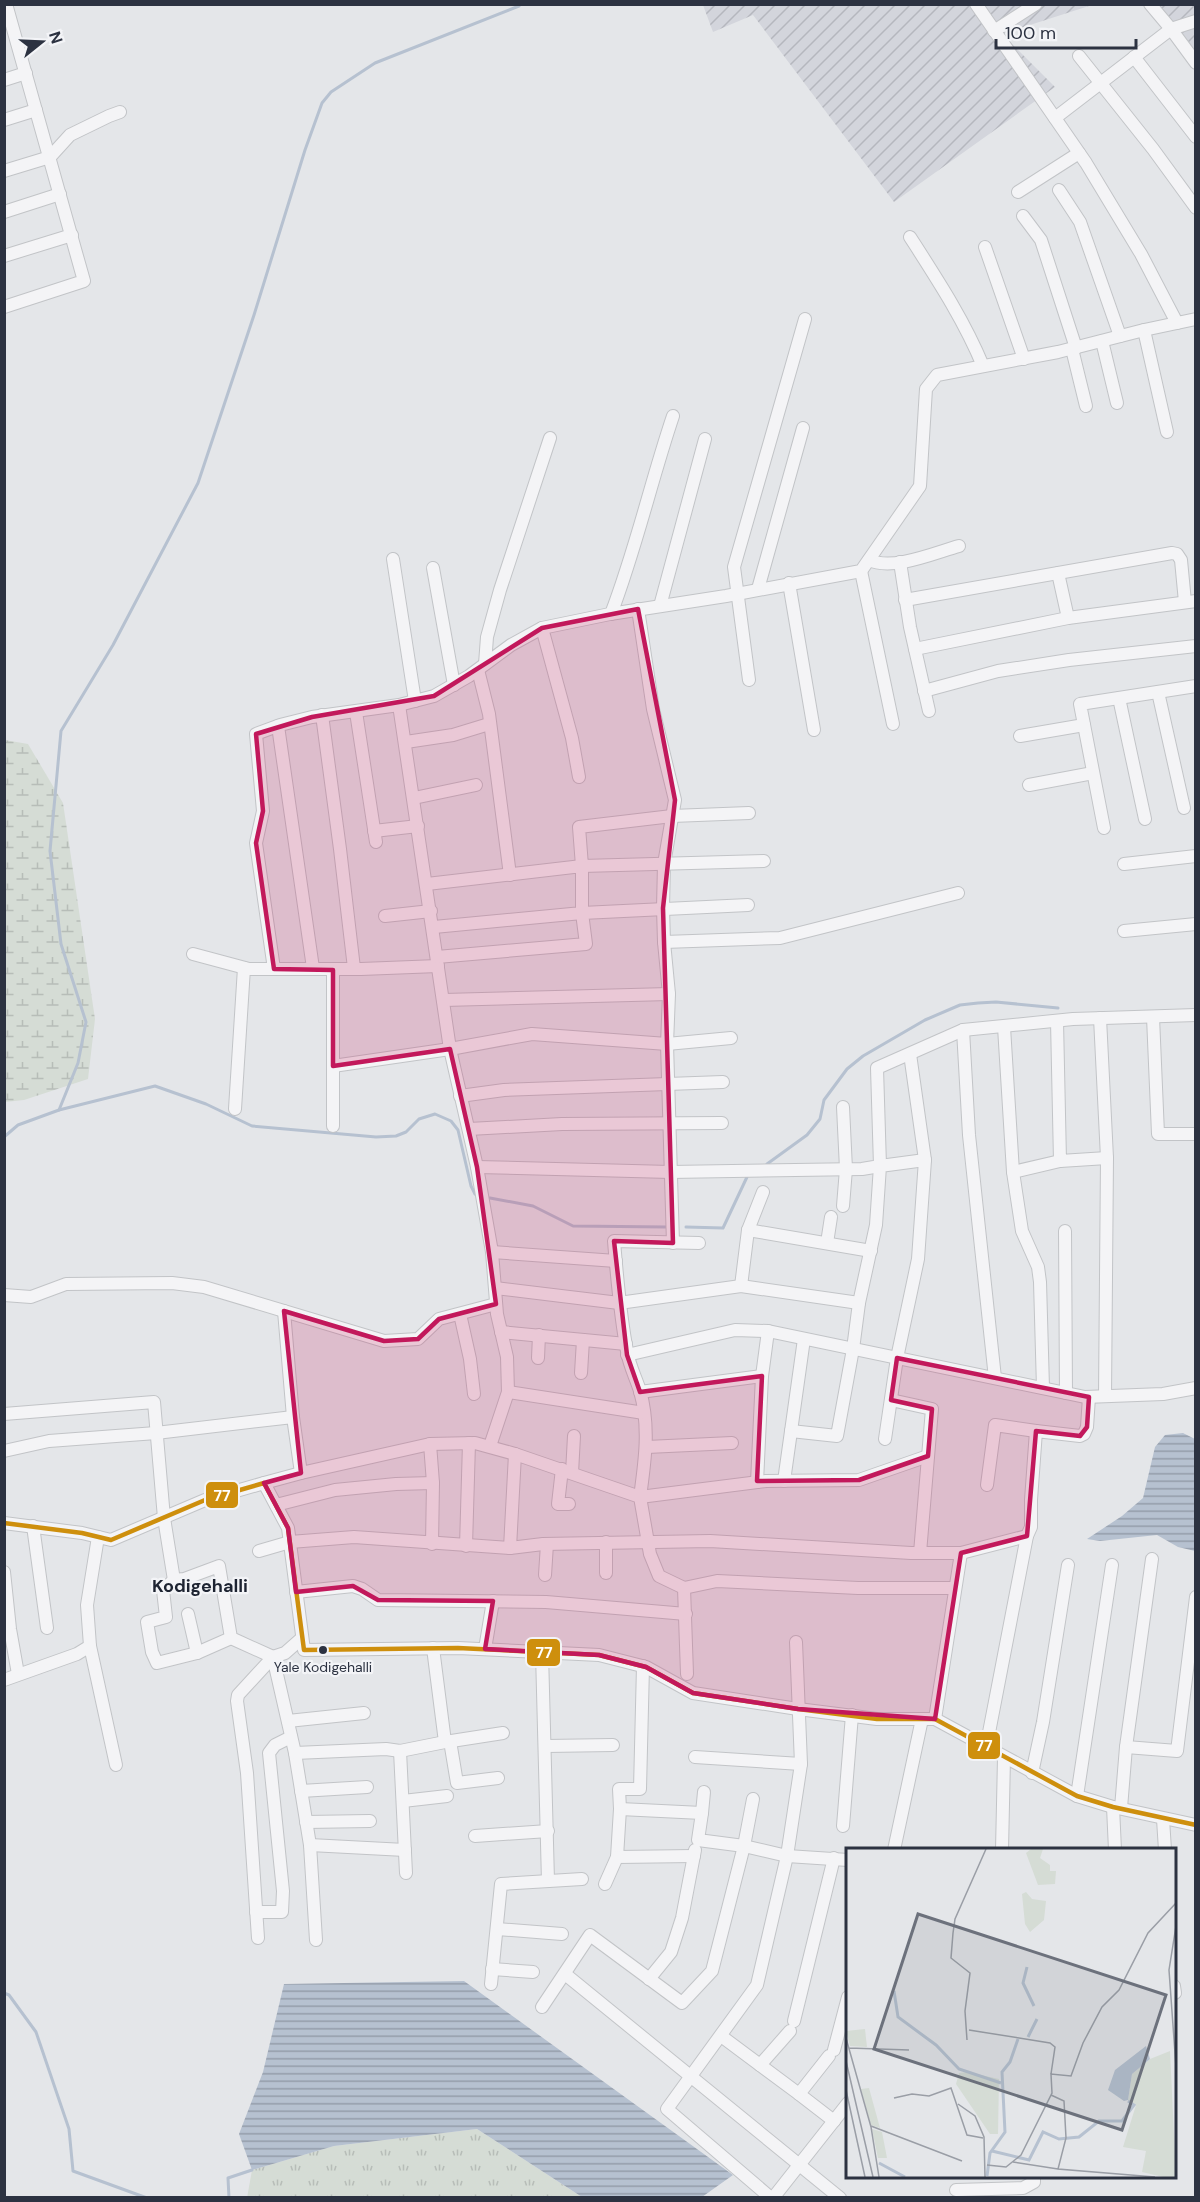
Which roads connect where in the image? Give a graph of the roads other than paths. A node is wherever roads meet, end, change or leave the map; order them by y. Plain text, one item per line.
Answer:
1 (6, 4) edge
2 (976, 4) edge
3 (1036, 4) edge
4 (1150, 4) edge
5 (1196, 21) edge
6 (8, 27) edge
7 (1171, 28) junction
8 (994, 31) junction
9 (1079, 56) dead end
10 (1134, 57) junction
11 (1196, 63) edge
12 (26, 73) junction
13 (4, 80) edge
14 (1101, 83) junction
15 (36, 110) junction
16 (120, 112) dead end
17 (1054, 118) junction
18 (4, 120) edge
19 (1196, 137) edge
20 (1079, 153) junction
21 (50, 156) junction
22 (4, 171) edge
23 (1059, 190) dead end
24 (1018, 192) dead end
25 (60, 194) junction
26 (1196, 208) edge
27 (4, 212) edge
28 (1023, 216) dead end
29 (72, 235) junction
30 (910, 237) dead end
31 (985, 247) dead end
32 (4, 256) edge
33 (4, 307) edge
34 (805, 319) dead end
35 (1196, 319) edge
36 (1178, 323) junction
37 (1144, 330) junction
38 (1120, 336) junction
39 (1102, 341) junction
40 (1074, 348) junction
41 (1024, 359) junction
42 (983, 366) junction
43 (1117, 403) dead end
44 (1086, 406) dead end
45 (673, 416) dead end
46 (803, 428) dead end
47 (1167, 432) dead end
48 (550, 438) dead end
49 (705, 439) dead end
50 (959, 546) dead end
51 (393, 559) dead end
52 (869, 560) junction
53 (900, 562) junction
54 (433, 568) dead end
55 (861, 571) junction
56 (1058, 573) junction
57 (789, 583) junction
58 (758, 589) junction
59 (737, 594) junction
60 (905, 600) junction
61 (1190, 601) edge
62 (660, 606) junction
63 (638, 609) junction
64 (611, 614) junction
65 (1068, 618) junction
66 (542, 628) junction
67 (1196, 646) edge
68 (915, 649) junction
69 (481, 667) junction
70 (749, 680) dead end
71 (454, 685) junction
72 (1196, 686) edge
73 (924, 691) junction
74 (1158, 692) junction
75 (1119, 698) junction
76 (415, 701) junction
77 (399, 705) junction
78 (930, 711) dead end
79 (356, 712) junction
80 (317, 716) junction
81 (489, 724) junction
82 (893, 724) dead end
83 (1084, 725) junction
84 (278, 726) junction
85 (814, 730) dead end
86 (1020, 735) dead end
87 (406, 742) junction
88 (1093, 773) junction
89 (579, 777) dead end
90 (476, 785) dead end
91 (1029, 785) dead end
92 (414, 798) junction
93 (1184, 808) dead end
94 (749, 813) dead end
95 (672, 816) junction
96 (1145, 819) dead end
97 (418, 826) junction
98 (1104, 828) dead end
99 (1196, 856) edge
100 (764, 861) dead end
101 (664, 864) junction
102 (1124, 864) dead end
103 (582, 866) junction
104 (510, 875) junction
105 (427, 884) junction
106 (958, 893) dead end
107 (748, 904) dead end
108 (663, 908) junction
109 (431, 912) junction
110 (582, 914) junction
111 (385, 916) dead end
112 (1196, 924) edge
113 (434, 927) junction
114 (1124, 931) dead end
115 (664, 942) junction
116 (193, 954) dead end
117 (437, 961) junction
118 (244, 968) junction
119 (313, 968) junction
120 (354, 968) junction
121 (274, 969) junction
122 (333, 970) junction
123 (669, 994) junction
124 (444, 1000) junction
125 (1196, 1015) edge
126 (1153, 1017) junction
127 (1100, 1018) junction
128 (1057, 1021) junction
129 (1004, 1027) junction
130 (963, 1030) junction
131 (731, 1038) dead end
132 (667, 1044) junction
133 (450, 1048) junction
134 (910, 1054) junction
135 (333, 1066) junction
136 (723, 1082) dead end
137 (669, 1084) junction
138 (460, 1096) junction
139 (843, 1107) dead end
140 (235, 1109) dead end
141 (669, 1124) junction
142 (722, 1124) dead end
143 (333, 1126) dead end
144 (468, 1129) junction
145 (1196, 1134) edge
146 (1107, 1158) junction
147 (924, 1160) junction
148 (1060, 1161) junction
149 (880, 1166) junction
150 (477, 1167) junction
151 (846, 1169) junction
152 (670, 1172) junction
153 (1014, 1172) junction
154 (763, 1192) dead end
155 (843, 1206) dead end
156 (831, 1217) dead end
157 (748, 1230) junction
158 (1065, 1231) dead end
159 (673, 1243) junction
160 (699, 1243) dead end
161 (827, 1243) junction
162 (871, 1251) junction
163 (492, 1252) junction
164 (616, 1262) junction
165 (741, 1286) junction
166 (495, 1288) junction
167 (4, 1294) edge
168 (619, 1303) junction
169 (859, 1303) junction
170 (496, 1304) junction
171 (284, 1311) junction
172 (460, 1314) junction
173 (768, 1331) junction
174 (501, 1332) junction
175 (538, 1335) junction
176 (804, 1339) junction
177 (583, 1340) junction
178 (853, 1349) junction
179 (627, 1350) junction
180 (538, 1358) dead end
181 (897, 1359) junction
182 (581, 1373) dead end
183 (762, 1376) junction
184 (995, 1378) junction
185 (1043, 1388) junction
186 (1196, 1388) edge
187 (508, 1392) junction
188 (640, 1392) junction
189 (1066, 1393) junction
190 (474, 1394) dead end
191 (1105, 1396) junction
192 (1089, 1397) junction
193 (891, 1400) junction
194 (644, 1413) junction
195 (4, 1414) edge
196 (293, 1417) junction
197 (791, 1431) junction
198 (1036, 1431) junction
199 (156, 1433) junction
200 (574, 1436) dead end
201 (885, 1439) dead end
202 (469, 1443) junction
203 (732, 1443) dead end
204 (430, 1444) junction
205 (490, 1446) junction
206 (647, 1447) junction
207 (4, 1451) edge
208 (515, 1454) junction
209 (928, 1456) junction
210 (567, 1471) junction
211 (301, 1473) junction
212 (784, 1480) junction
213 (757, 1482) junction
214 (264, 1483) junction
215 (433, 1483) junction
216 (987, 1485) dead end
217 (640, 1497) junction
218 (569, 1504) dead end
219 (276, 1505) junction
220 (164, 1518) junction
221 (4, 1523) edge
222 (33, 1526) junction
223 (1027, 1536) junction
224 (98, 1537) junction
225 (648, 1541) junction
226 (290, 1542) junction
227 (606, 1542) junction
228 (432, 1544) junction
229 (547, 1544) junction
230 (466, 1546) junction
231 (510, 1548) junction
232 (259, 1551) dead end
233 (920, 1553) junction
234 (961, 1553) junction
235 (1152, 1558) dead end
236 (1068, 1565) dead end
237 (1112, 1565) dead end
238 (4, 1572) edge
239 (606, 1573) dead end
240 (545, 1575) dead end
241 (174, 1580) junction
242 (684, 1588) junction
243 (956, 1588) junction
244 (296, 1592) junction
245 (1196, 1597) edge
246 (493, 1601) junction
247 (188, 1614) dead end
248 (686, 1614) junction
249 (47, 1628) dead end
250 (231, 1638) junction
251 (302, 1638) junction
252 (796, 1642) dead end
253 (90, 1646) junction
254 (433, 1648) junction
255 (485, 1649) junction
256 (197, 1653) junction
257 (542, 1653) junction
258 (273, 1657) junction
259 (643, 1666) junction
260 (18, 1674) junction
261 (687, 1674) dead end
262 (4, 1680) edge
263 (798, 1709) junction
264 (364, 1713) dead end
265 (852, 1715) junction
266 (922, 1719) junction
267 (935, 1719) junction
268 (288, 1721) junction
269 (503, 1733) dead end
270 (291, 1737) junction
271 (448, 1741) junction
272 (613, 1745) dead end
273 (546, 1746) junction
274 (1126, 1747) junction
275 (986, 1748) junction
276 (400, 1751) junction
277 (295, 1753) junction
278 (695, 1757) dead end
279 (1004, 1758) junction
280 (801, 1764) junction
281 (117, 1765) dead end
282 (1032, 1773) junction
283 (498, 1778) dead end
284 (367, 1787) dead end
285 (301, 1791) junction
286 (704, 1792) dead end
287 (447, 1796) dead end
288 (1077, 1796) junction
289 (753, 1799) dead end
290 (403, 1802) junction
291 (1117, 1807) junction
292 (620, 1809) junction
293 (702, 1813) junction
294 (1163, 1819) junction
295 (370, 1821) dead end
296 (306, 1822) junction
297 (1196, 1825) edge
298 (843, 1826) dead end
299 (548, 1831) junction
300 (475, 1836) dead end
301 (698, 1840) junction
302 (310, 1845) junction
303 (744, 1846) junction
304 (894, 1848) edge
305 (1002, 1848) edge
306 (1115, 1848) edge
307 (1165, 1848) edge
308 (405, 1850) junction
309 (694, 1856) junction
310 (787, 1856) junction
311 (617, 1857) junction
312 (834, 1858) junction
313 (846, 1860) edge
314 (406, 1874) dead end
315 (582, 1879) dead end
316 (548, 1881) junction
317 (605, 1884) dead end
318 (256, 1912) junction
319 (497, 1929) junction
320 (562, 1934) dead end
321 (258, 1938) dead end
322 (316, 1940) dead end
323 (492, 1969) junction
324 (533, 1972) dead end
325 (565, 1974) junction
326 (649, 1979) junction
327 (491, 1984) dead end
328 (543, 2007) dead end
329 (846, 2008) edge
330 (843, 2034) edge
331 (721, 2036) junction
332 (760, 2065) junction
333 (692, 2075) junction
334 (799, 2094) junction
335 (846, 2106) edge
336 (834, 2121) junction
337 (799, 2165) junction
338 (1034, 2178) edge
339 (956, 2190) dead end
340 (772, 2198) edge
341 (840, 2198) edge

1 - 6 street
2 - 8 street
3 - 8 street
4 - 7 street
5 - 7 street
6 - 12 street
7 - 10 street
7 - 11 street
8 - 17 street
9 - 14 street
10 - 14 street
10 - 19 street
12 - 13 street
12 - 15 street
14 - 17 street
14 - 26 street
15 - 18 street
15 - 21 street
16 - 21 street
17 - 20 street
20 - 24 street
20 - 36 street
21 - 22 street
21 - 25 street
23 - 38 street
25 - 27 street
25 - 29 street
28 - 40 street
29 - 32 street
29 - 33 street
30 - 42 street
31 - 41 street
34 - 59 street
35 - 36 street
36 - 37 street
37 - 38 street
37 - 47 street
38 - 39 street
39 - 40 street
39 - 43 street
40 - 41 street
40 - 44 street
41 - 42 street
42 - 52 street
45 - 64 street
46 - 58 street
48 - 69 street
49 - 62 street
50 - 53 street
51 - 76 street
52 - 53 street
52 - 55 street
53 - 60 street
54 - 71 street
55 - 57 street
55 - 82 street
56 - 60 street
56 - 61 street
56 - 65 street
57 - 58 street
57 - 85 street
58 - 59 street
59 - 62 street
59 - 70 street
60 - 68 street
61 - 65 street
62 - 63 street
63 - 64 street
63 - 95 street
64 - 66 street
65 - 68 street
66 - 69 street
66 - 89 street
67 - 73 street
68 - 73 street
69 - 71 street
69 - 81 street
71 - 76 street
72 - 74 street
73 - 78 street
74 - 75 street
74 - 93 street
75 - 83 street
75 - 96 street
76 - 77 street
77 - 79 street
77 - 87 street
79 - 80 street
79 - 97 street
80 - 84 street
80 - 120 street
81 - 87 street
81 - 104 street
83 - 86 street
83 - 88 street
84 - 119 street
84 - 121 street
87 - 92 street
88 - 91 street
88 - 98 street
90 - 92 street
92 - 97 street
94 - 95 street
95 - 101 street
95 - 103 street
97 - 105 street
99 - 102 street
100 - 101 street
101 - 103 street
101 - 108 street
103 - 104 street
103 - 110 street
104 - 105 street
105 - 109 street
106 - 115 street
107 - 108 street
108 - 110 street
108 - 115 street
109 - 111 street
109 - 113 street
110 - 113 street
110 - 117 street
112 - 114 street
113 - 117 street
115 - 123 street
116 - 118 street
117 - 120 street
117 - 124 street
118 - 121 street
118 - 140 street
119 - 121 street
119 - 122 street
120 - 122 street
122 - 135 street
123 - 124 street
123 - 132 street
124 - 133 street
125 - 126 street
126 - 127 street
126 - 145 street
127 - 128 street
127 - 146 street
128 - 129 street
128 - 148 street
129 - 130 street
129 - 153 street
130 - 134 street
130 - 184 street
131 - 132 street
132 - 133 street
132 - 137 street
133 - 135 street
133 - 138 street
134 - 147 street
134 - 149 street
135 - 143 street
136 - 137 street
137 - 138 street
137 - 141 street
138 - 144 street
139 - 151 street
141 - 142 street
141 - 144 street
141 - 152 street
144 - 150 street
146 - 148 street
146 - 191 street
147 - 149 street
147 - 181 street
148 - 153 street
149 - 151 street
149 - 162 street
150 - 152 street
150 - 163 street
151 - 152 street
151 - 155 street
152 - 159 street
153 - 185 street
154 - 157 street
156 - 161 street
157 - 161 street
157 - 165 street
158 - 189 street
159 - 160 street
159 - 164 street
161 - 162 street
162 - 169 street
163 - 164 street
163 - 166 street
164 - 168 street
165 - 168 street
165 - 169 street
166 - 168 street
166 - 170 street
167 - 171 street
168 - 179 street
169 - 178 street
170 - 172 street
170 - 174 street
171 - 172 street
171 - 196 street
172 - 190 street
173 - 176 street
173 - 179 street
173 - 183 street
174 - 175 street
174 - 187 street
175 - 177 street
175 - 180 street
176 - 178 street
176 - 197 street
177 - 179 street
177 - 182 street
178 - 181 street
178 - 197 street
179 - 188 street
181 - 184 street
181 - 193 street
183 - 188 street
183 - 213 street
184 - 185 street
185 - 189 street
186 - 191 street
187 - 194 street
187 - 205 street
188 - 194 street
189 - 192 street
191 - 192 street
192 - 198 street
193 - 201 street
193 - 209 street
194 - 206 street
195 - 199 street
196 - 199 street
196 - 211 street
197 - 212 street
198 - 216 street
198 - 223 street
199 - 207 street
199 - 220 street
200 - 210 street
202 - 204 street
202 - 205 street
202 - 230 street
203 - 206 street
204 - 211 street
204 - 215 street
205 - 208 street
206 - 217 street
208 - 210 street
208 - 231 street
209 - 212 street
209 - 233 street
210 - 217 street
210 - 218 street
211 - 214 street
212 - 213 street
213 - 217 street
214 - 219 street
214 - 220 street
215 - 219 street
215 - 228 street
217 - 225 street
219 - 226 street
220 - 224 street
220 - 241 street
221 - 222 street
222 - 224 street
222 - 249 street
223 - 234 street
223 - 275 street
224 - 253 street
225 - 227 street
225 - 233 street
225 - 242 street
226 - 228 street
226 - 232 street
226 - 244 street
227 - 229 street
227 - 239 street
228 - 230 street
229 - 231 street
229 - 240 street
230 - 231 street
233 - 234 street
234 - 243 street
235 - 274 street
236 - 282 street
237 - 288 street
238 - 260 street
241 - 250 street
241 - 256 street
242 - 243 street
242 - 248 street
243 - 267 street
244 - 246 street
244 - 251 street
245 - 274 street
246 - 248 street
246 - 255 street
247 - 256 street
248 - 261 street
250 - 256 street
250 - 258 street
251 - 254 street
251 - 258 street
252 - 263 street
253 - 260 street
253 - 281 street
254 - 255 street
254 - 271 street
255 - 257 street
257 - 259 street
257 - 273 street
258 - 268 street
258 - 318 street
259 - 263 street
259 - 292 street
260 - 262 street
263 - 265 street
263 - 280 street
264 - 268 street
265 - 266 street
265 - 298 street
266 - 267 street
266 - 304 street
267 - 275 street
268 - 270 street
269 - 271 street
270 - 277 street
270 - 318 street
271 - 276 street
271 - 283 street
272 - 273 street
273 - 299 street
274 - 291 street
275 - 279 street
276 - 277 street
276 - 290 street
277 - 285 street
278 - 280 street
279 - 282 street
279 - 305 street
280 - 310 street
282 - 288 street
284 - 285 street
285 - 296 street
286 - 293 street
287 - 290 street
288 - 291 street
289 - 303 street
290 - 308 street
291 - 294 street
291 - 306 street
292 - 293 street
292 - 311 street
293 - 301 street
294 - 297 street
294 - 307 street
295 - 296 street
296 - 302 street
299 - 300 street
299 - 316 street
301 - 303 street
301 - 309 street
302 - 308 street
302 - 322 street
303 - 310 street
303 - 326 street
308 - 314 street
309 - 311 street
309 - 326 street
310 - 312 street
310 - 331 street
311 - 317 street
312 - 313 street
312 - 332 street
315 - 316 street
316 - 319 street
318 - 321 street
319 - 320 street
319 - 323 street
323 - 324 street
323 - 327 street
325 - 326 street
325 - 328 street
325 - 333 street
329 - 330 street
330 - 334 street
331 - 332 street
331 - 333 street
332 - 334 street
333 - 337 street
333 - 340 street
334 - 336 street
335 - 336 street
336 - 337 street
337 - 340 street
337 - 341 street
338 - 339 street

